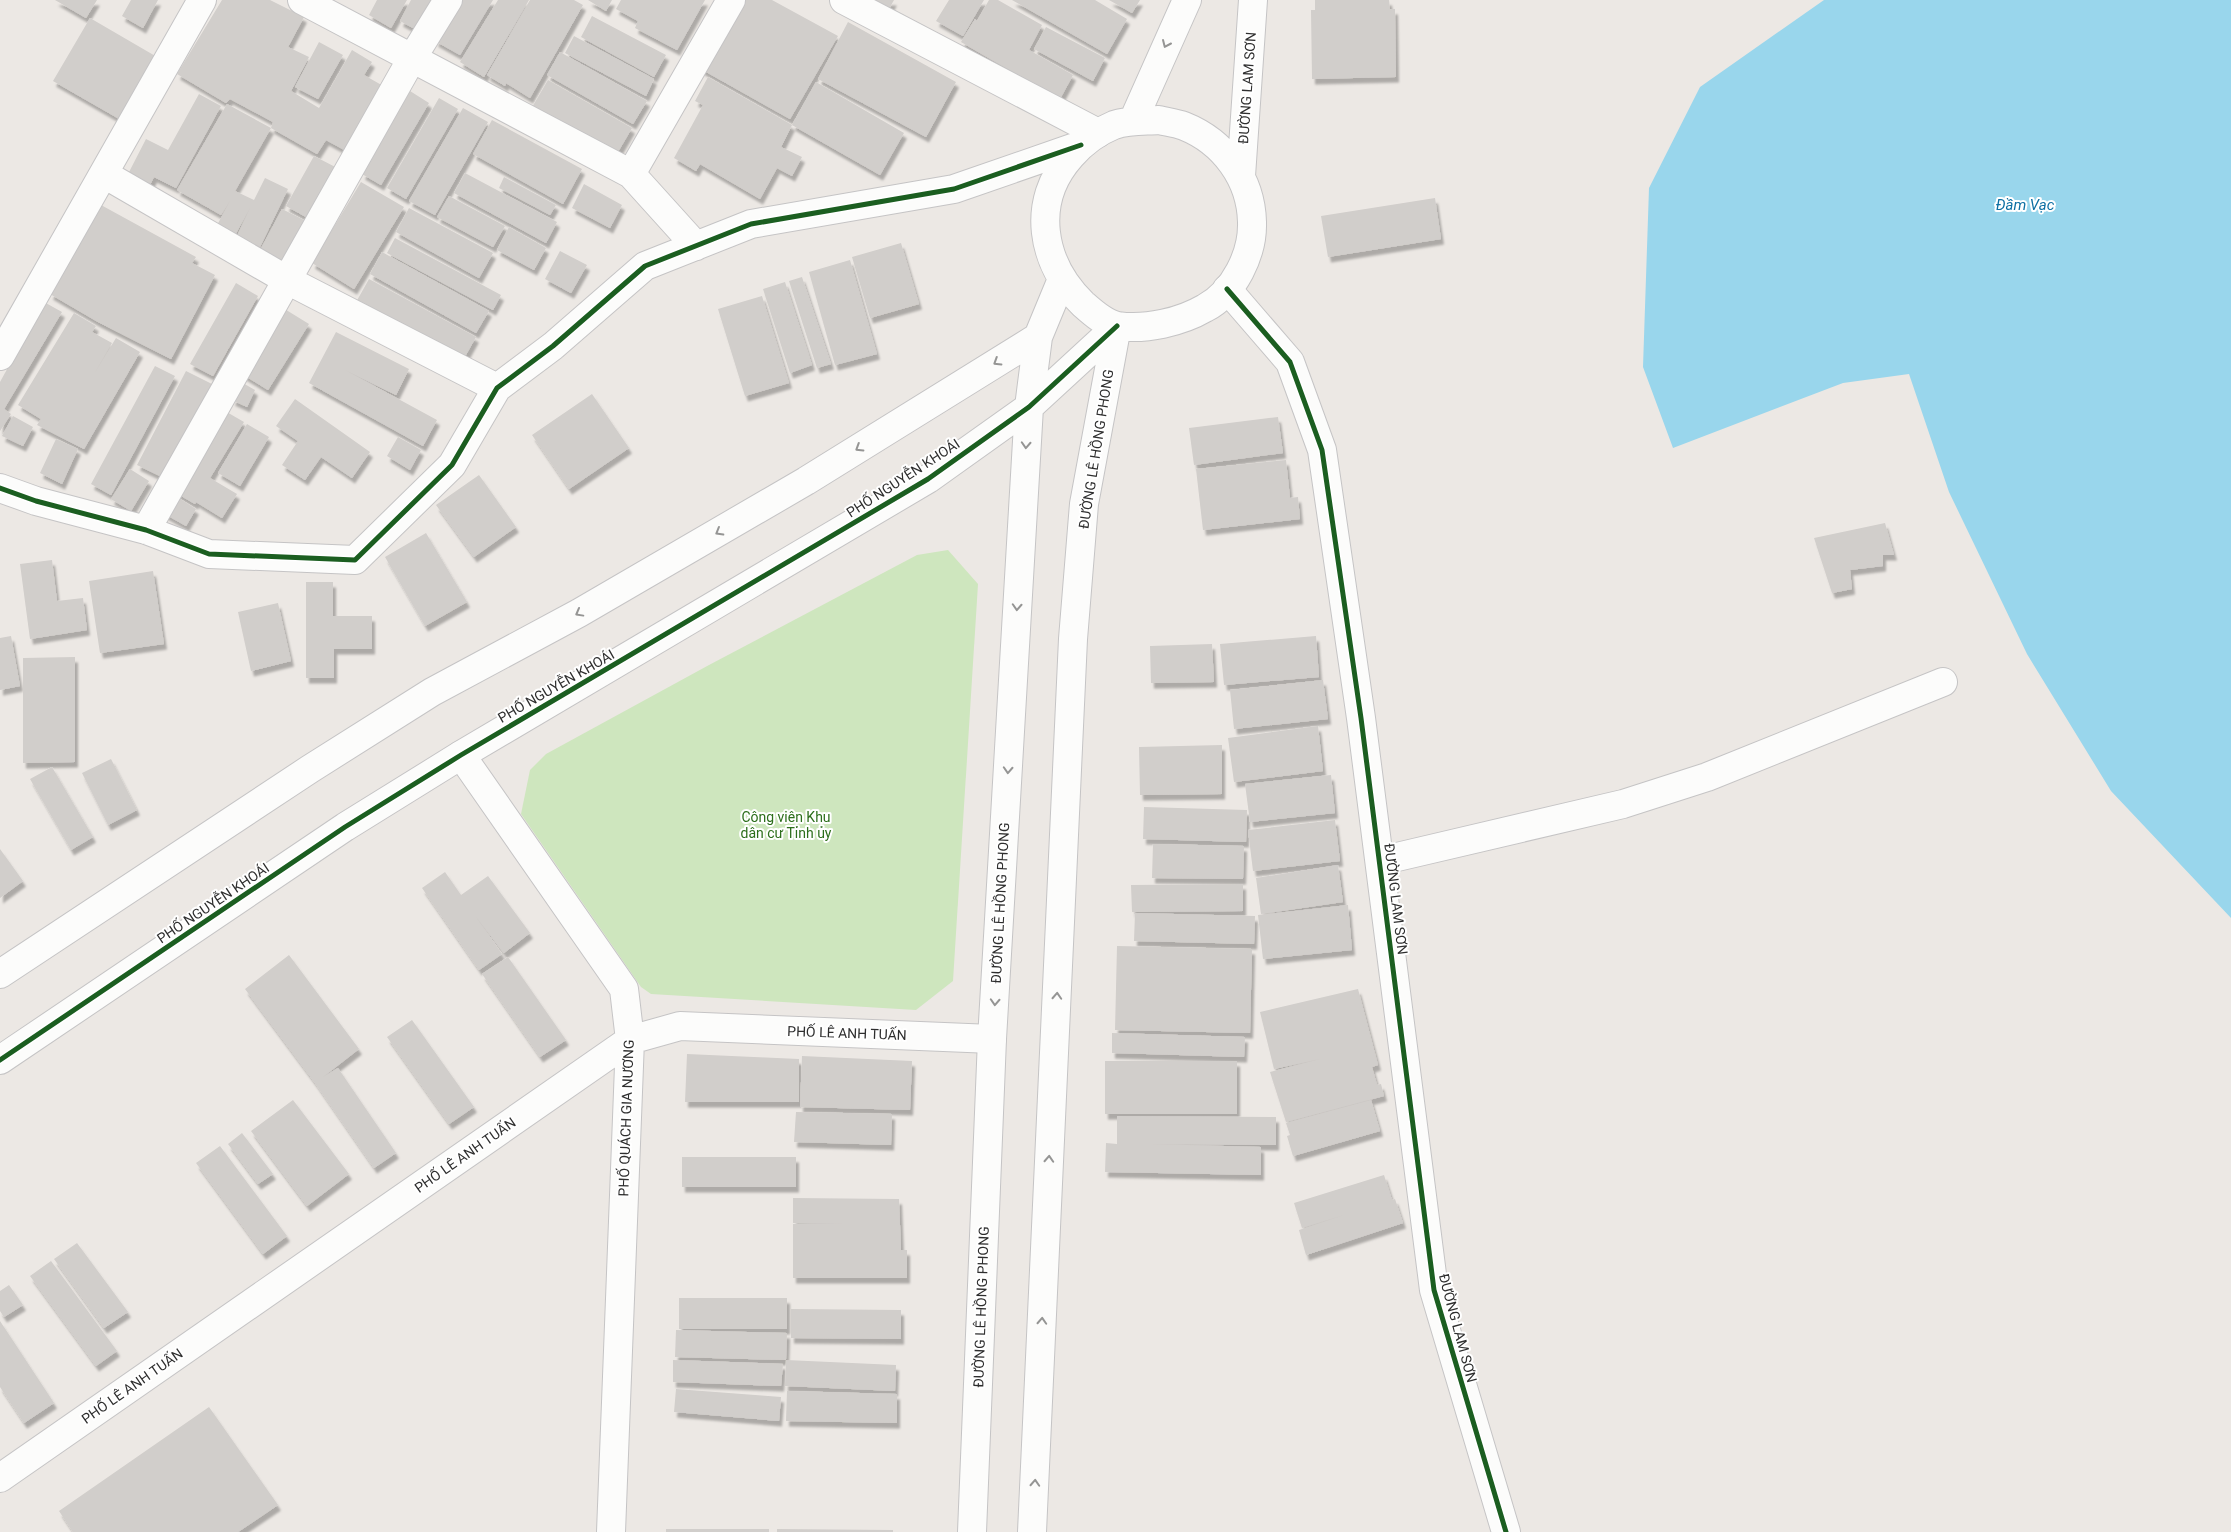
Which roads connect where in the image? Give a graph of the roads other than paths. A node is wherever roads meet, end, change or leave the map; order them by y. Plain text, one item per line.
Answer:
1 (202, 0) edge
2 (302, 0) edge
3 (448, 0) edge
4 (730, 0) edge
5 (844, 0) edge
6 (1187, 0) edge
7 (1252, 0) edge
8 (412, 60) junction
9 (1133, 121) junction
10 (1089, 139) junction
11 (104, 174) junction
12 (631, 174) junction
13 (1241, 176) junction
14 (696, 246) junction
15 (1062, 279) junction
16 (287, 280) junction
17 (1227, 289) junction
18 (1117, 326) junction
19 (1038, 337) junction
20 (0, 356) edge
21 (497, 388) junction
22 (1028, 407) junction
23 (0, 488) edge
24 (146, 530) junction
25 (1943, 682) dead end
26 (460, 755) junction
27 (1380, 861) junction
28 (0, 974) edge
29 (992, 1039) junction
30 (630, 1040) junction
31 (0, 1060) edge
32 (0, 1478) edge
33 (611, 1532) edge
34 (972, 1532) edge
35 (1032, 1532) edge
36 (1506, 1532) edge

1 - 11 street
2 - 8 street
3 - 8 street
4 - 12 street
5 - 10 street
6 -> 9 street
7 - 13 street, ĐƯỜNG LAM SƠN
8 - 12 street
8 - 16 street
9 - 10 street
9 - 13 street
10 - 14 street
10 - 15 street
11 - 16 street
11 - 20 street
12 - 14 street
13 - 17 street
14 - 21 street
15 - 18 street
15 - 19 street, ĐƯỜNG LÊ HỒNG PHONG
16 - 21 street
16 - 24 street
17 - 18 street
17 - 27 street, ĐƯỜNG LAM SƠN
18 - 22 street, PHỐ NGUYỄN KHOÁI
35 -> 18 street, ĐƯỜNG LÊ HỒNG PHONG
19 - 22 street, ĐƯỜNG LÊ HỒNG PHONG
19 -> 28 street
21 - 24 street
22 - 26 street, PHỐ NGUYỄN KHOÁI
22 -> 29 street, ĐƯỜNG LÊ HỒNG PHONG
23 - 24 street
25 - 27 street
26 - 30 street, PHỐ QUÁCH GIA NƯƠNG
26 - 31 street, PHỐ NGUYỄN KHOÁI
27 - 36 street, ĐƯỜNG LAM SƠN
29 - 30 street, PHỐ LÊ ANH TUẤN
29 - 34 street, ĐƯỜNG LÊ HỒNG PHONG
30 - 32 street, PHỐ LÊ ANH TUẤN
30 - 33 street, PHỐ QUÁCH GIA NƯƠNG

